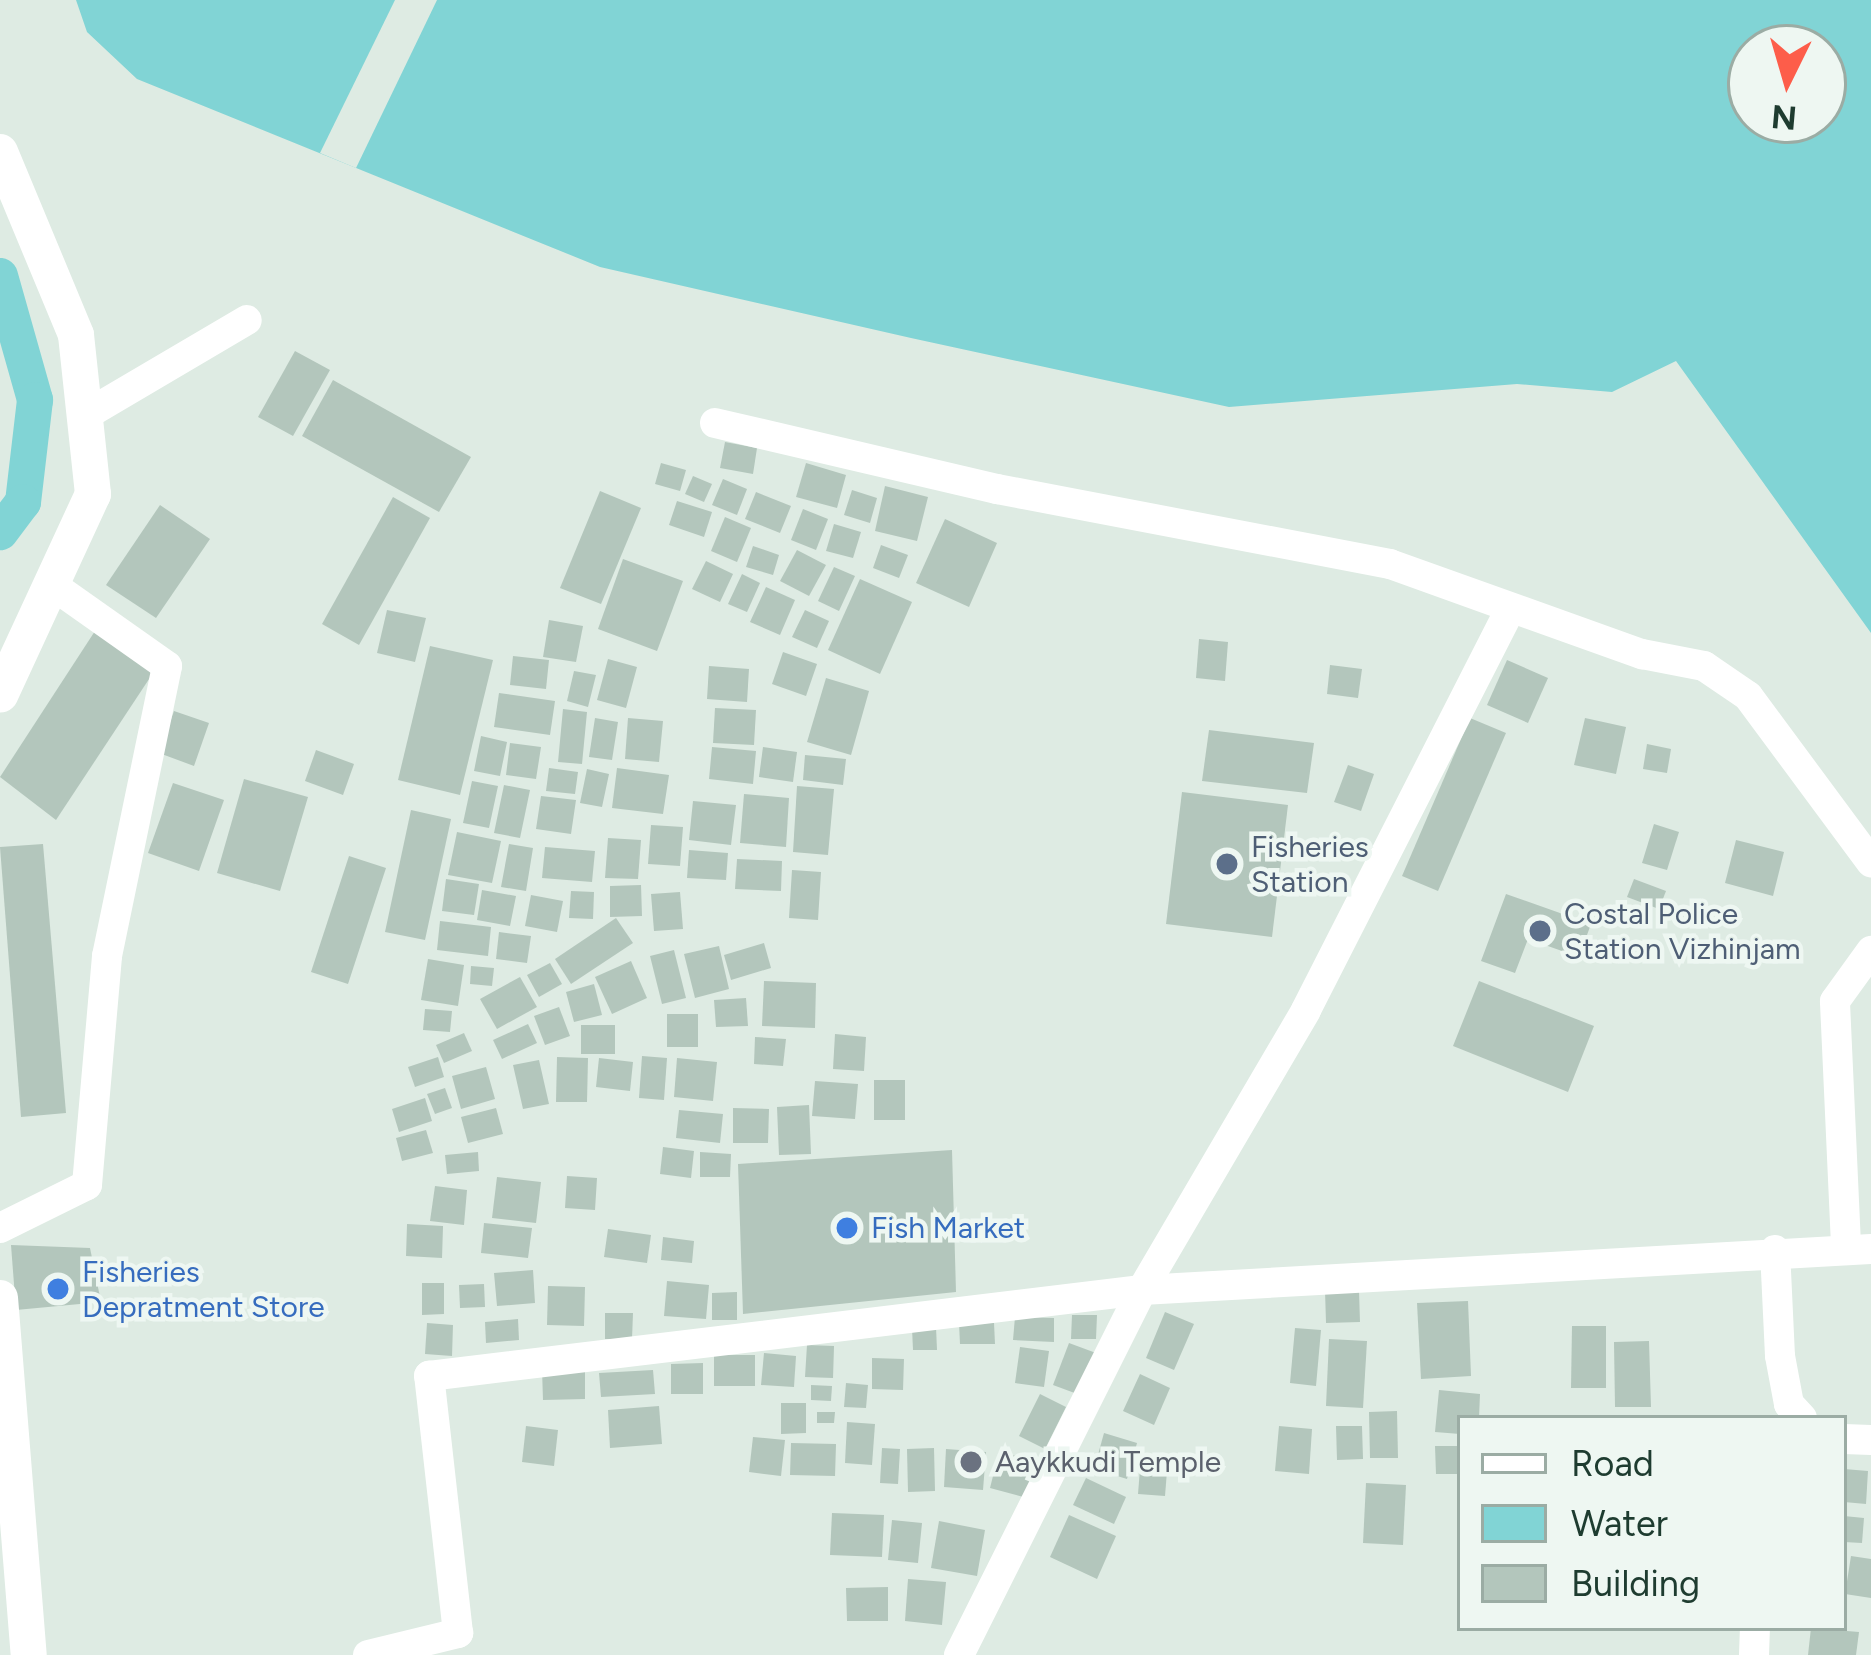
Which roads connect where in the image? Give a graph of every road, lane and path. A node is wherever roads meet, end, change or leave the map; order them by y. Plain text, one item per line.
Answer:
1 (0, 152) edge
2 (247, 320) dead end
3 (89, 413) junction
4 (715, 423) dead end
5 (55, 587) junction
6 (1509, 611) junction
7 (0, 695) edge
8 (1871, 862) edge
9 (1871, 951) edge
10 (0, 1228) edge
11 (1858, 1247) edge
12 (1774, 1250) junction
13 (1142, 1291) junction
14 (0, 1298) edge
15 (1798, 1415) edge
16 (29, 1655) edge
17 (368, 1655) edge
18 (959, 1655) edge

1 - 3 street
2 - 3 street
3 - 5 street
4 - 6 street
5 - 7 street
5 - 10 street
6 - 8 street
6 - 13 street
9 - 11 street
11 - 12 street
12 - 13 street
12 - 15 street
13 - 17 street
13 - 18 street
14 - 16 street

